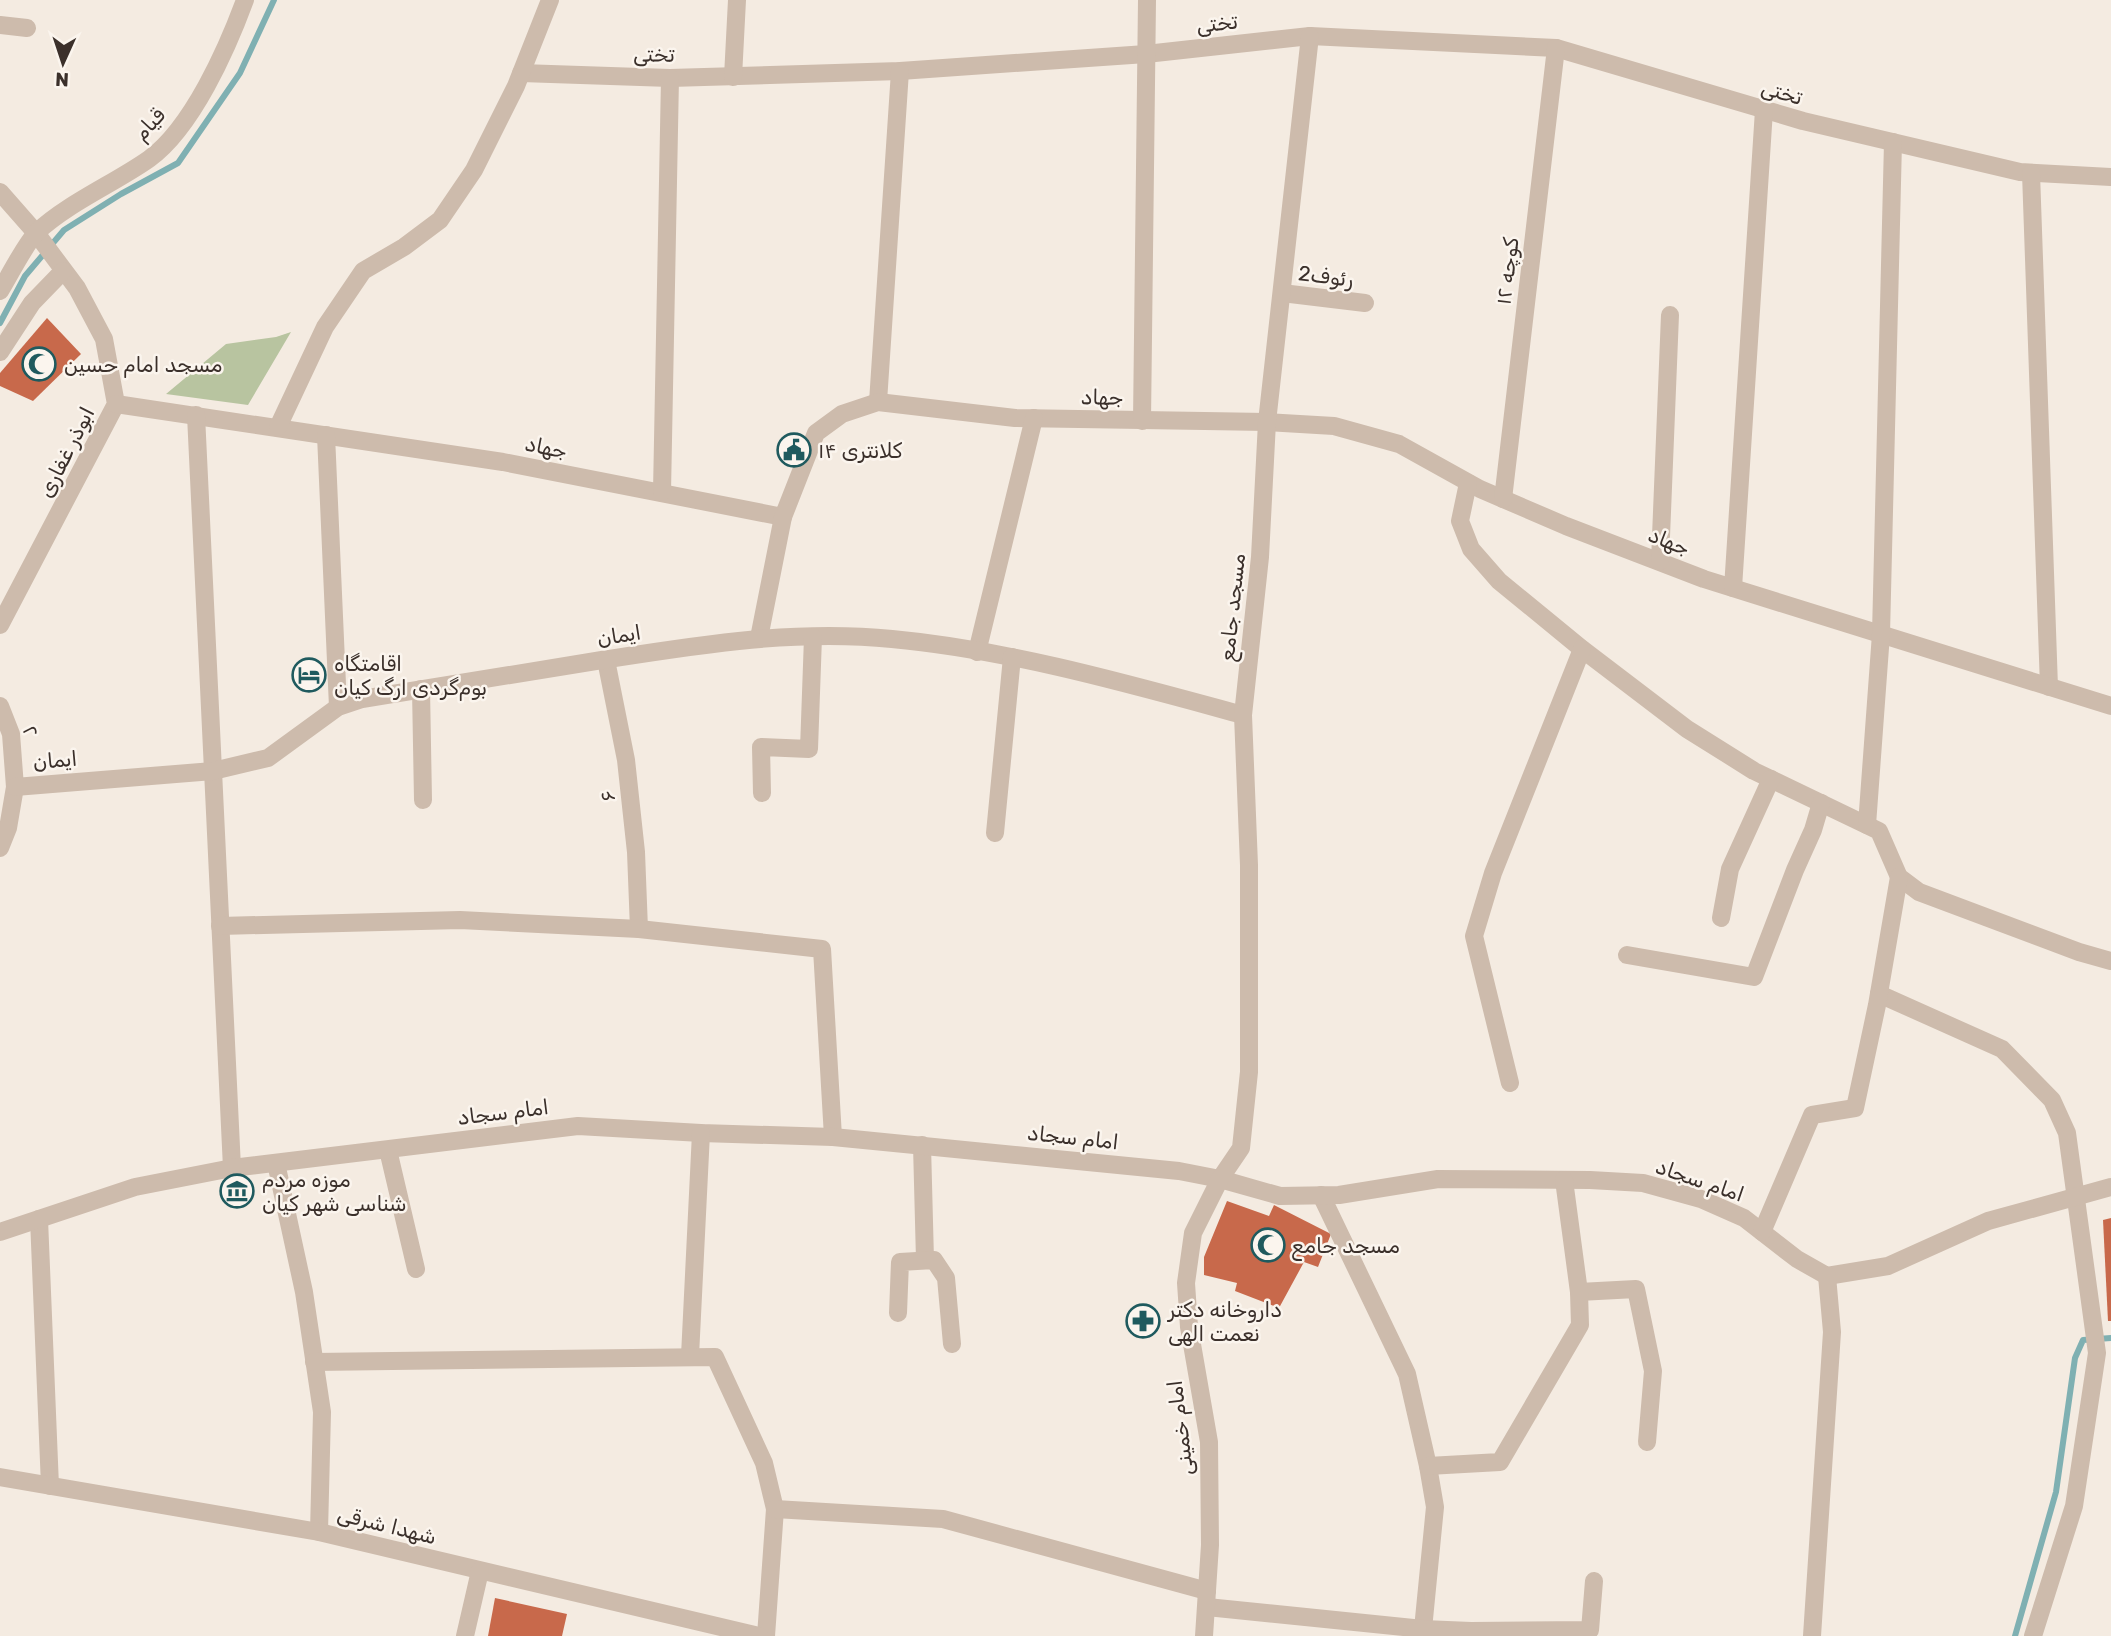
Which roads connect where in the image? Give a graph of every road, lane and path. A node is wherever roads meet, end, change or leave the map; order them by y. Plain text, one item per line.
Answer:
1 (245, 0) edge
2 (550, 0) edge
3 (737, 0) edge
4 (1147, 0) edge
5 (0, 25) edge
6 (27, 28) dead end
7 (1310, 36) junction
8 (1556, 48) junction
9 (1146, 54) junction
10 (900, 71) junction
11 (521, 73) junction
12 (733, 77) junction
13 (670, 78) junction
14 (1764, 110) junction
15 (1893, 142) junction
16 (2031, 173) junction
17 (2111, 177) edge
18 (0, 192) edge
19 (0, 210) edge
20 (35, 234) junction
21 (63, 271) junction
22 (0, 291) edge
23 (1282, 293) junction
24 (1365, 303) dead end
25 (1670, 315) dead end
26 (0, 352) edge
27 (878, 402) junction
28 (116, 404) junction
29 (196, 415) junction
30 (1034, 418) junction
31 (1142, 421) junction
32 (1267, 422) junction
33 (278, 428) junction
34 (326, 435) junction
35 (1468, 483) junction
36 (662, 492) junction
37 (1503, 499) junction
38 (783, 517) junction
39 (1660, 561) junction
40 (1733, 588) junction
41 (0, 625) edge
42 (1881, 634) junction
43 (813, 637) junction
44 (759, 638) junction
45 (1582, 649) junction
46 (977, 652) junction
47 (1012, 657) junction
48 (606, 660) junction
49 (2049, 687) junction
50 (421, 689) junction
51 (0, 706) edge
52 (2111, 706) edge
53 (338, 707) junction
54 (1243, 715) junction
55 (213, 771) junction
56 (1771, 779) junction
57 (15, 787) junction
58 (762, 793) dead end
59 (424, 800) dead end
60 (1821, 803) junction
61 (1867, 825) junction
62 (995, 833) dead end
63 (0, 848) edge
64 (1899, 877) junction
65 (1721, 918) dead end
66 (220, 926) junction
67 (639, 929) junction
68 (1628, 955) dead end
69 (2111, 961) edge
70 (1878, 994) junction
71 (1510, 1083) dead end
72 (701, 1133) junction
73 (833, 1137) junction
74 (922, 1145) junction
75 (388, 1150) junction
76 (276, 1163) junction
77 (232, 1168) junction
78 (1220, 1179) junction
79 (1564, 1180) junction
80 (2111, 1187) edge
81 (1321, 1195) junction
82 (2076, 1195) junction
83 (39, 1219) junction
84 (0, 1232) edge
85 (1762, 1232) junction
86 (925, 1260) junction
87 (416, 1269) dead end
88 (1827, 1276) junction
89 (1579, 1292) junction
90 (898, 1312) dead end
91 (952, 1344) dead end
92 (2104, 1354) edge
93 (690, 1356) junction
94 (314, 1362) junction
95 (1647, 1442) dead end
96 (1428, 1466) junction
97 (0, 1477) edge
98 (50, 1486) junction
99 (775, 1509) junction
100 (319, 1532) junction
101 (480, 1571) junction
102 (1594, 1581) dead end
103 (1207, 1599) junction
104 (1423, 1629) junction
105 (465, 1636) edge
106 (760, 1636) edge
107 (766, 1636) edge
108 (1205, 1636) edge
109 (1812, 1636) edge
110 (2033, 1636) edge

1 - 20 street, قیام
2 - 11 street
3 - 12 street
4 - 9 street
5 - 6 street
7 - 8 street, تختی
7 - 9 street, تختی
7 - 23 street, مسجد جامع
8 - 14 street, تختی
8 - 37 street, کوچه ۱۲
9 - 10 street, تختی
9 - 31 street
10 - 12 street, تختی
10 - 27 street
11 - 13 street, تختی
11 - 33 street
12 - 13 street, تختی
13 - 36 street
14 - 15 street, تختی
14 - 40 street
15 - 16 street, تختی
15 - 42 street
16 - 17 street, تختی
16 - 49 street
18 - 20 street, ابوذر غفاری
19 - 20 street, ابوذر غفاری
20 - 21 street, ابوذر غفاری
20 - 22 street
21 - 26 street
21 - 28 street, ابوذر غفاری
23 - 24 street, رئوف2
23 - 32 street, مسجد جامع
25 - 39 street
27 - 30 street, جهاد
27 - 38 street, جهاد
28 - 29 street, جهاد
28 - 41 street, ابوذر غفاری
29 - 33 street, جهاد
29 - 55 street
30 - 31 street, جهاد
30 - 46 street
31 - 32 street, جهاد
32 - 35 street, جهاد
32 - 54 street, مسجد جامع
33 - 34 street, جهاد
34 - 36 street, جهاد
34 - 53 street
35 - 37 street, جهاد
35 - 45 street
36 - 38 street, جهاد
37 - 39 street, جهاد
38 - 44 street
39 - 40 street, جهاد
40 - 42 street, جهاد
42 - 49 street, جهاد
42 - 61 street
43 - 44 street, ایمان
43 - 46 street, ایمان
43 - 58 street
44 - 48 street, ایمان
45 - 56 street
45 - 71 street
46 - 47 street, ایمان
47 - 54 street, ایمان
47 - 62 street
48 - 50 street, ایمان
48 - 67 street, ۶
49 - 52 street, جهاد
50 - 53 street, ایمان
50 - 59 street
51 - 57 street, ۲
53 - 55 street, ایمان
54 - 78 street, مسجد جامع
55 - 57 street, ایمان
55 - 66 street
56 - 60 street
56 - 65 street
57 - 63 street, ۲
60 - 61 street
60 - 68 street
61 - 64 street
64 - 69 street
64 - 70 street
66 - 67 street
66 - 77 street
67 - 73 street
70 - 82 street
70 - 85 street
72 - 73 street, امام سجاد
72 - 75 street, امام سجاد
72 - 93 street
73 - 74 street, امام سجاد
74 - 78 street, امام سجاد
74 - 86 street
75 - 76 street, امام سجاد
75 - 87 street
76 - 77 street, امام سجاد
76 - 94 street
77 - 83 street, امام سجاد
78 - 81 street, امام سجاد
78 - 103 street, امام خمینی
79 - 81 street, امام سجاد
79 - 85 street, امام سجاد
79 - 89 street
80 - 82 street
81 - 96 street
82 - 88 street
82 - 92 street
83 - 84 street, امام سجاد
83 - 98 street
85 - 88 street, امام سجاد
86 - 90 street
86 - 91 street
88 - 109 street
89 - 95 street
89 - 96 street
92 - 110 street
93 - 94 street
93 - 99 street
94 - 100 street
96 - 104 street
97 - 98 street, شهدا شرقی
98 - 100 street, شهدا شرقی
99 - 103 street
99 - 107 street
100 - 101 street, شهدا شرقی
101 - 105 street
101 - 106 street, شهدا شرقی
102 - 104 street
103 - 104 street
103 - 108 street, امام خمینی

